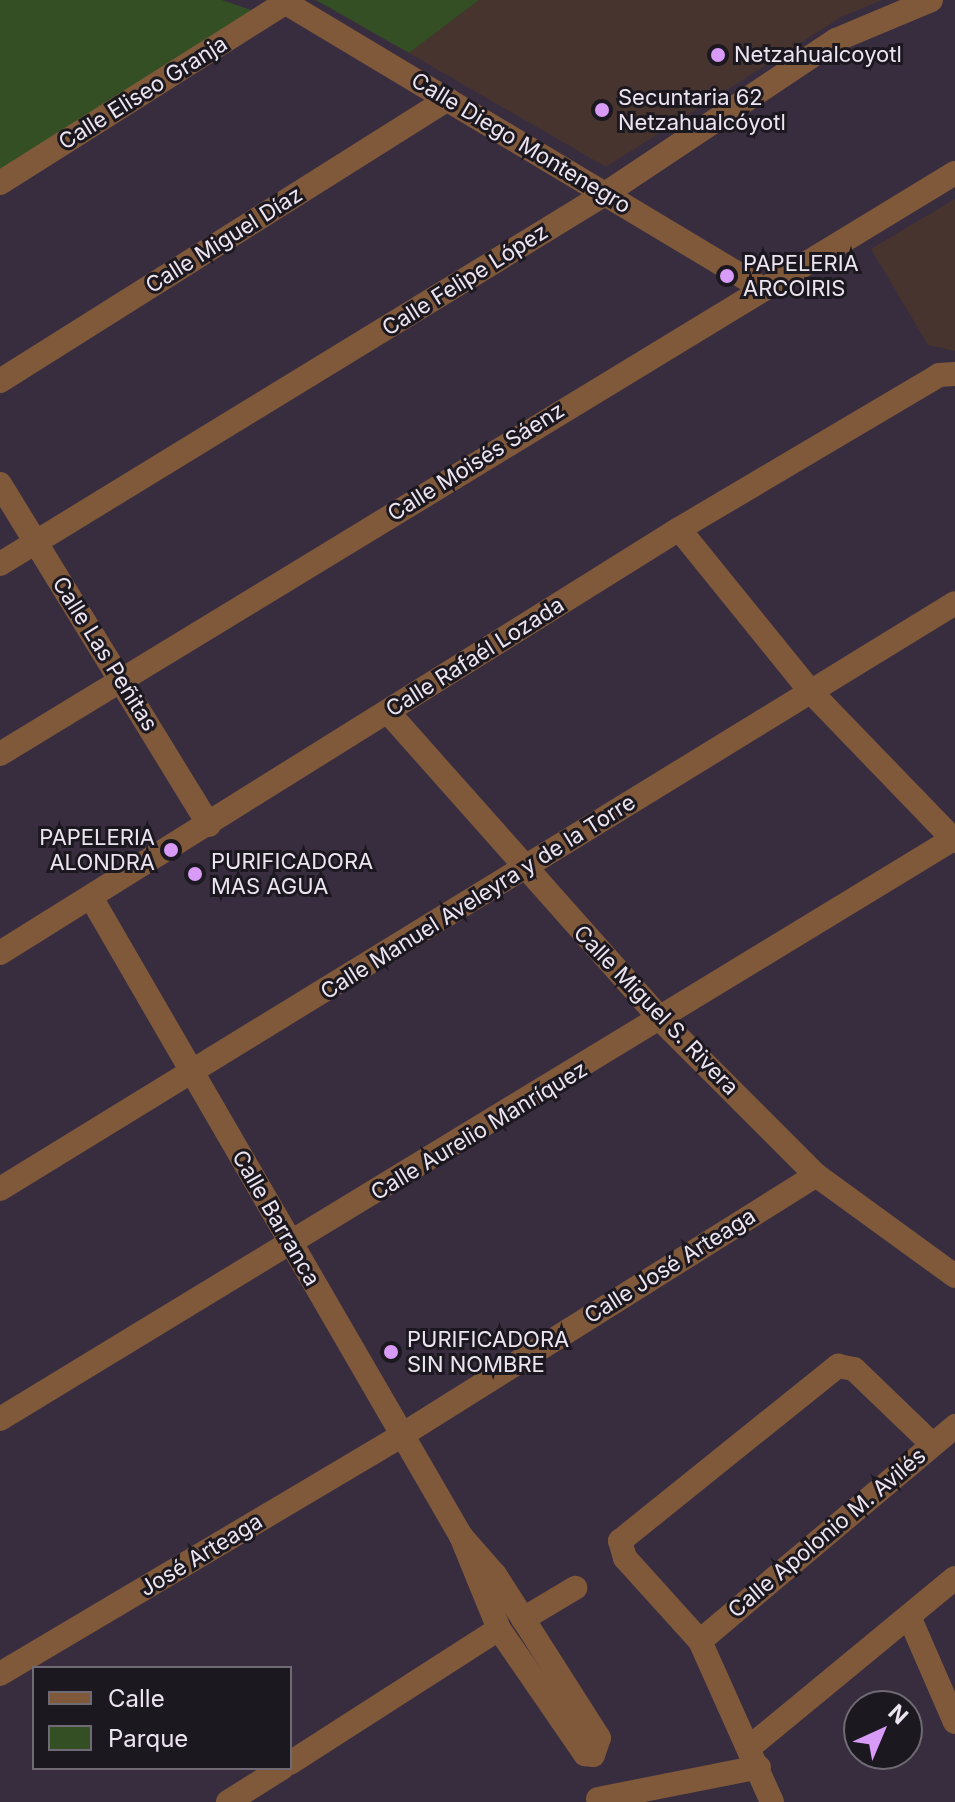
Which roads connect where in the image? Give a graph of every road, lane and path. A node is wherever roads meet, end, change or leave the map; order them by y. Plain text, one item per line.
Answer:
1 (931, 0) edge
2 (284, 1) edge
3 (448, 99) junction
4 (955, 173) edge
5 (0, 183) edge
6 (605, 194) junction
7 (760, 287) junction
8 (955, 374) edge
9 (0, 381) edge
10 (0, 484) edge
11 (679, 529) junction
12 (36, 543) junction
13 (0, 564) edge
14 (955, 603) edge
15 (121, 681) junction
16 (811, 692) junction
17 (388, 712) junction
18 (0, 754) edge
19 (209, 825) junction
20 (954, 840) edge
21 (523, 869) junction
22 (92, 899) junction
23 (0, 953) edge
24 (662, 1021) junction
25 (193, 1075) junction
26 (816, 1175) junction
27 (0, 1189) edge
28 (291, 1244) junction
29 (955, 1276) edge
30 (0, 1419) edge
31 (955, 1426) edge
32 (402, 1435) junction
33 (932, 1444) junction
34 (461, 1536) junction
35 (955, 1578) edge
36 (575, 1588) dead end
37 (523, 1619) junction
38 (911, 1621) junction
39 (499, 1629) junction
40 (700, 1641) junction
41 (0, 1674) edge
42 (955, 1722) edge
43 (755, 1757) junction
44 (292, 1762) edge
45 (279, 1770) edge
46 (598, 1799) dead end
47 (228, 1802) edge
48 (772, 1802) edge

1 - 6 street, Calle Felipe López
2 - 3 street, Calle Diego Montenegro
2 - 5 street, Calle Eliseo Granja
3 - 6 street, Calle Diego Montenegro
3 - 9 street, Calle Miguel Díaz
4 - 7 street, Calle Moisés Sáenz
6 - 7 street, Calle Diego Montenegro
6 - 12 street, Calle Felipe López
7 - 15 street, Calle Moisés Sáenz
8 - 11 street, Calle Rafaél Lozada
10 - 12 street, Calle Las Peñitas
11 - 16 street
11 - 17 street, Calle Rafaél Lozada
12 - 13 street, Calle Felipe López
12 - 15 street, Calle Las Peñitas
14 - 16 street, Calle Manuel Aveleyra y de la Torre
15 - 18 street, Calle Moisés Sáenz
15 - 19 street, Calle Las Peñitas
16 - 20 street
16 - 21 street, Calle Manuel Aveleyra y de la Torre
17 - 19 street, Calle Rafaél Lozada
17 - 21 street, Calle Miguel S. Rivera
19 - 22 street, Calle Rafaél Lozada
20 - 24 street, Calle Aurelio Manríquez
21 - 24 street, Calle Miguel S. Rivera
21 - 25 street, Calle Manuel Aveleyra y de la Torre
22 - 23 street, Calle Rafaél Lozada
22 - 25 street, Calle Barranca
24 - 26 street, Calle Miguel S. Rivera
24 - 28 street, Calle Aurelio Manríquez
25 - 27 street, Calle Manuel Aveleyra y de la Torre
25 - 28 street, Calle Barranca
26 - 29 street, Calle Miguel S. Rivera
26 - 32 street, Calle José Arteaga
28 - 30 street, Calle Aurelio Manríquez
28 - 32 street, Calle Barranca
31 - 33 street, Calle Apolonio M. Avilés
32 - 34 street, Calle Barranca
32 - 41 street, José Arteaga
33 - 40 street, Calle Apolonio M. Avilés
33 - 40 street
34 - 37 street, Calle Barranca
34 - 39 street, Calle Barranca
35 - 38 street
36 - 37 street
37 - 39 street, Calle Barranca
38 - 42 street
38 - 43 street
39 - 44 street
40 - 43 street
43 - 46 street
43 - 48 street
45 - 47 street

